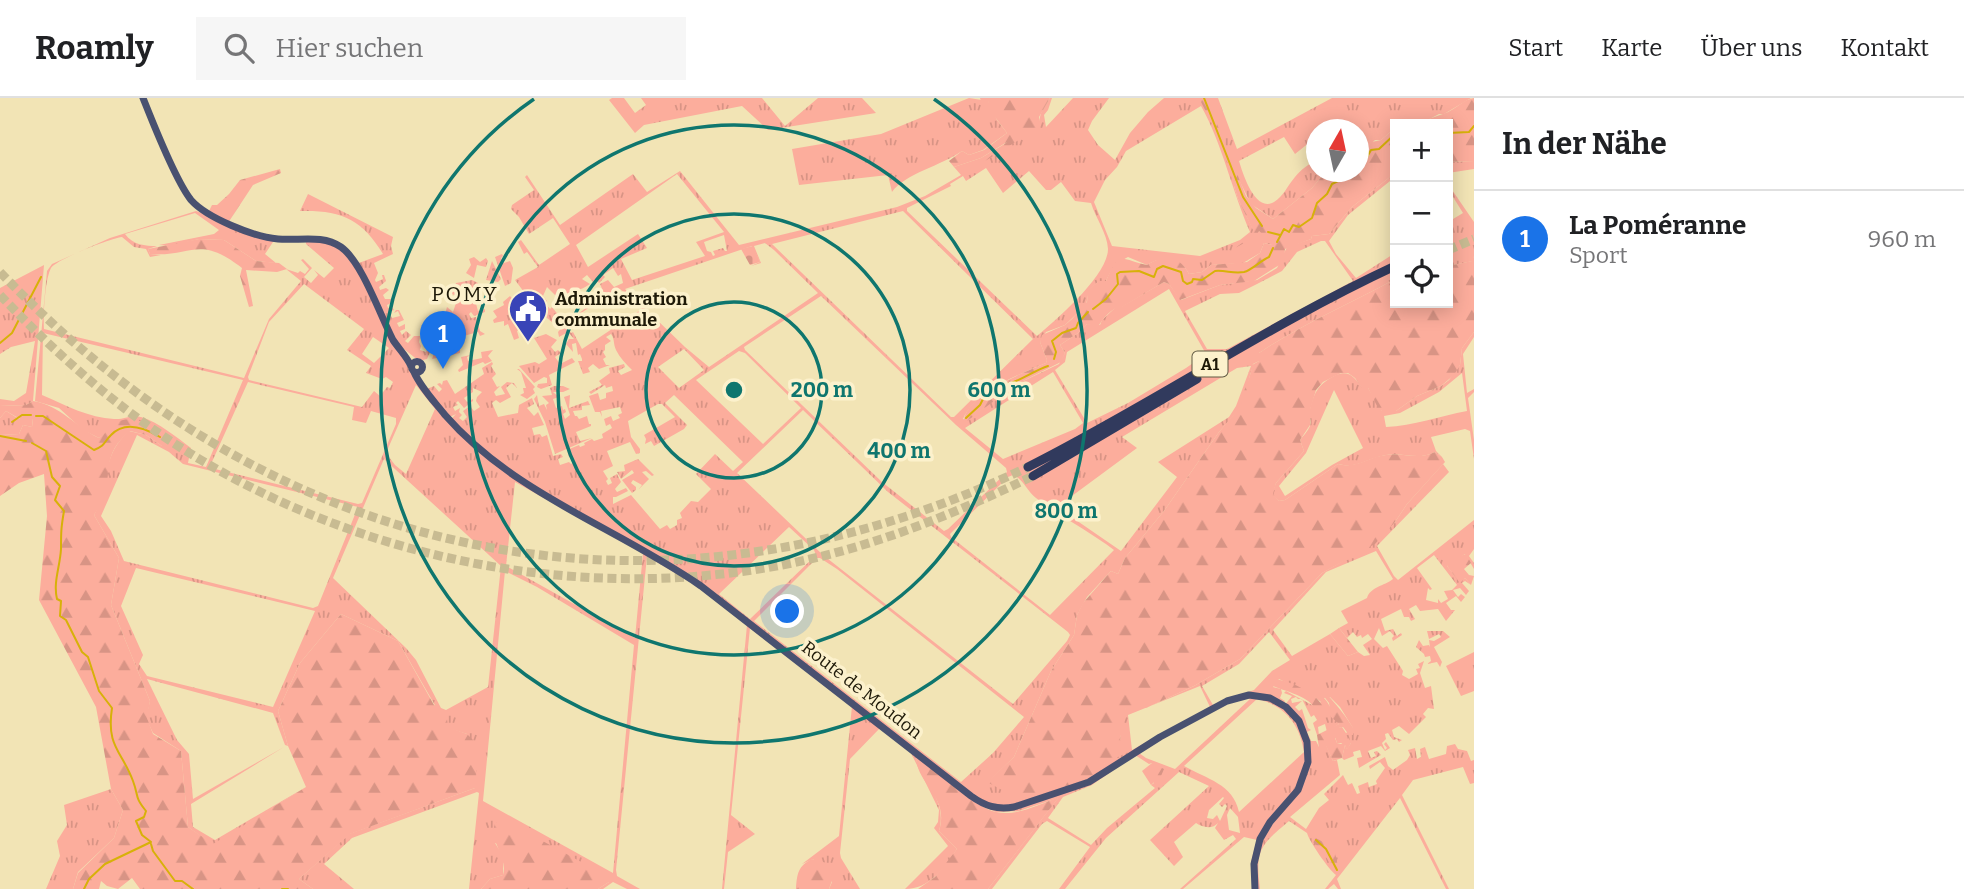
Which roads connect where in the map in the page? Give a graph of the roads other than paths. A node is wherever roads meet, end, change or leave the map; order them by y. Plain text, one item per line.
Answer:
1 (143, 98) edge
2 (1390, 269) edge
3 (1390, 275) edge
4 (1255, 889) edge

1 - 4 main road, Route de Moudon
2 - 3 highway, A1

